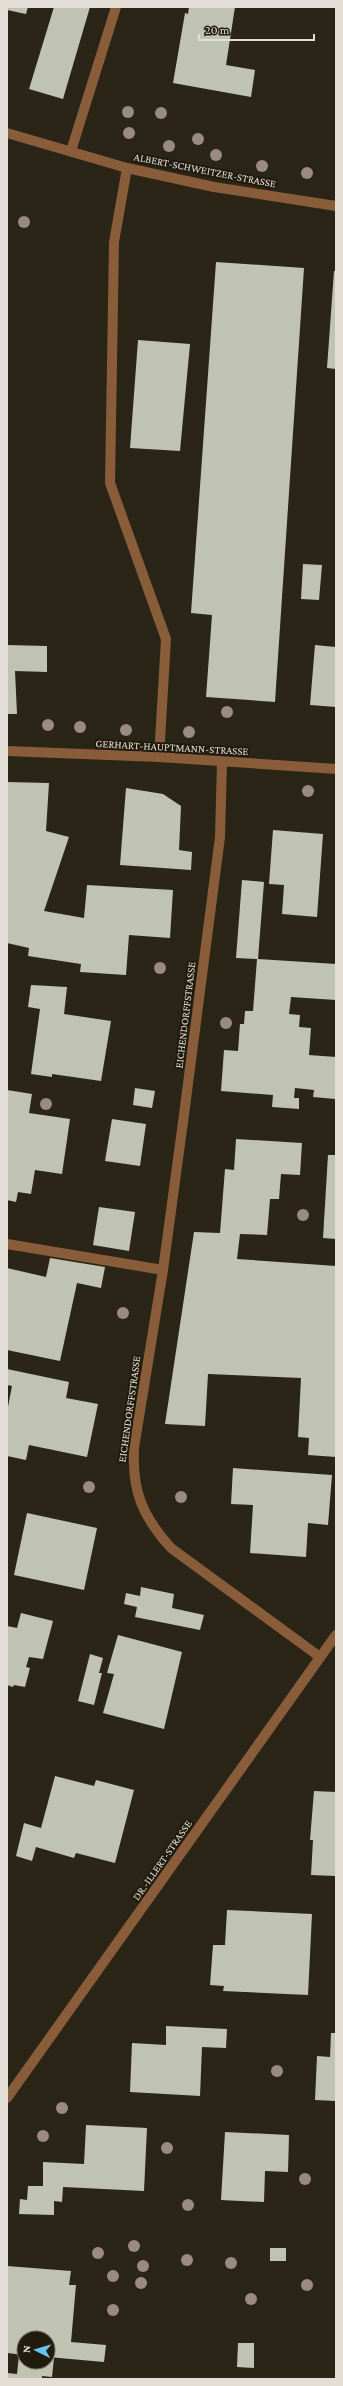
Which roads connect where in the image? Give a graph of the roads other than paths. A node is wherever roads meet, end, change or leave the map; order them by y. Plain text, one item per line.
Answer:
1 (116, 7) edge
2 (7, 132) edge
3 (71, 151) junction
4 (127, 168) junction
5 (336, 206) edge
6 (7, 752) edge
7 (159, 758) junction
8 (222, 762) junction
9 (336, 769) edge
10 (7, 1244) edge
11 (163, 1270) junction
12 (336, 1635) edge
13 (320, 1658) junction
14 (7, 2098) edge

1 - 3 street
2 - 3 street, ALBERT-SCHWEITZER-STRASSE
3 - 4 street, ALBERT-SCHWEITZER-STRASSE
4 - 5 street, ALBERT-SCHWEITZER-STRASSE
4 - 7 street
6 - 7 street, GERHART-HAUPTMANN-STRASSE
7 - 8 street, GERHART-HAUPTMANN-STRASSE
8 - 9 street, GERHART-HAUPTMANN-STRASSE
8 - 11 street, EICHENDORFFSTRASSE
10 - 11 street
11 - 13 street, EICHENDORFFSTRASSE
12 - 13 street, DR.-ILLERT-STRASSE
13 - 14 street, DR.-ILLERT-STRASSE

